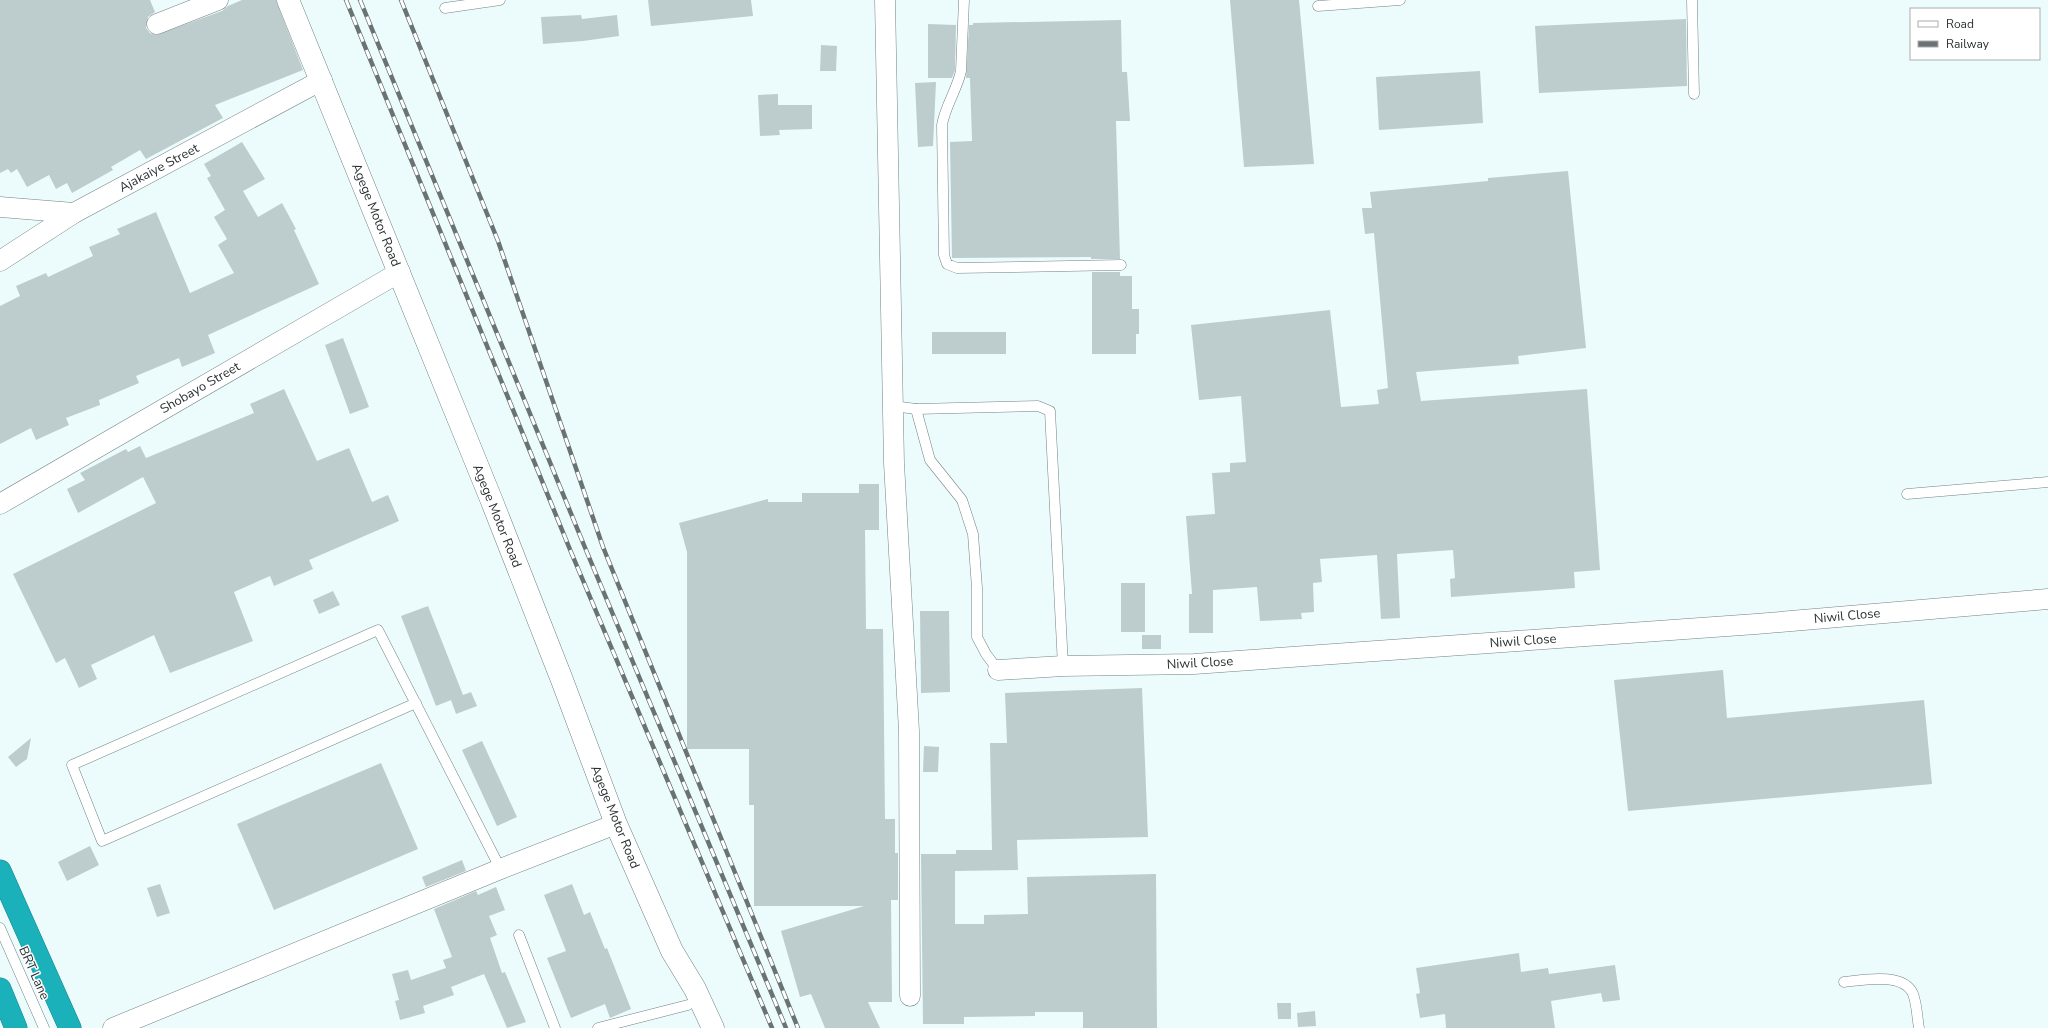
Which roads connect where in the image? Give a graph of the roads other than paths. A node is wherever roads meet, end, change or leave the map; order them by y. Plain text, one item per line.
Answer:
1 (218, 0) edge
2 (288, 0) edge
3 (500, 0) edge
4 (885, 0) edge
5 (964, 0) edge
6 (1400, 0) edge
7 (1692, 0) edge
8 (1318, 6) dead end
9 (445, 8) dead end
10 (157, 24) dead end
11 (322, 80) junction
12 (1694, 94) dead end
13 (0, 207) edge
14 (74, 213) junction
15 (0, 261) edge
16 (1121, 265) dead end
17 (400, 272) junction
18 (893, 406) junction
19 (916, 409) junction
20 (2048, 482) edge
21 (1907, 494) dead end
22 (0, 504) edge
23 (2048, 599) edge
24 (1063, 666) junction
25 (998, 670) joint
26 (416, 703) junction
27 (616, 824) junction
28 (498, 870) junction
29 (0, 871) edge
30 (0, 928) edge
31 (519, 935) dead end
32 (672, 951) junction
33 (1844, 982) dead end
34 (0, 989) edge
35 (910, 996) dead end
36 (688, 1005) junction
37 (16, 1028) edge
38 (44, 1028) edge
39 (70, 1028) edge
40 (113, 1028) edge
41 (555, 1028) edge
42 (598, 1028) edge
43 (697, 1028) edge
44 (712, 1028) edge
45 (1918, 1028) edge

1 - 10 street
2 - 11 main road, Agege Motor Road
3 - 9 lane
4 - 18 street
5 - 16 lane
6 - 8 lane
7 - 12 lane
11 - 14 street, Ajakaiye Street
11 - 17 main road, Agege Motor Road
13 - 14 street
14 - 15 street, Ajakaiye Street
17 - 22 street, Shobayo Street
17 - 27 main road, Agege Motor Road
18 - 19 lane
18 - 35 street
19 - 24 lane
19 - 25 lane
20 - 21 lane
23 - 24 street, Niwil Close
24 - 25 street, Niwil Close
26 - 26 lane
26 - 28 lane
27 - 28 street
27 - 32 main road, Agege Motor Road
28 - 40 street
29 - 39 highway
30 - 38 lane, BRT Lane
31 - 41 lane
32 - 36 main road
32 - 44 main road, Agege Motor Road
33 - 45 lane
34 - 37 highway
36 - 42 lane
36 - 43 main road

